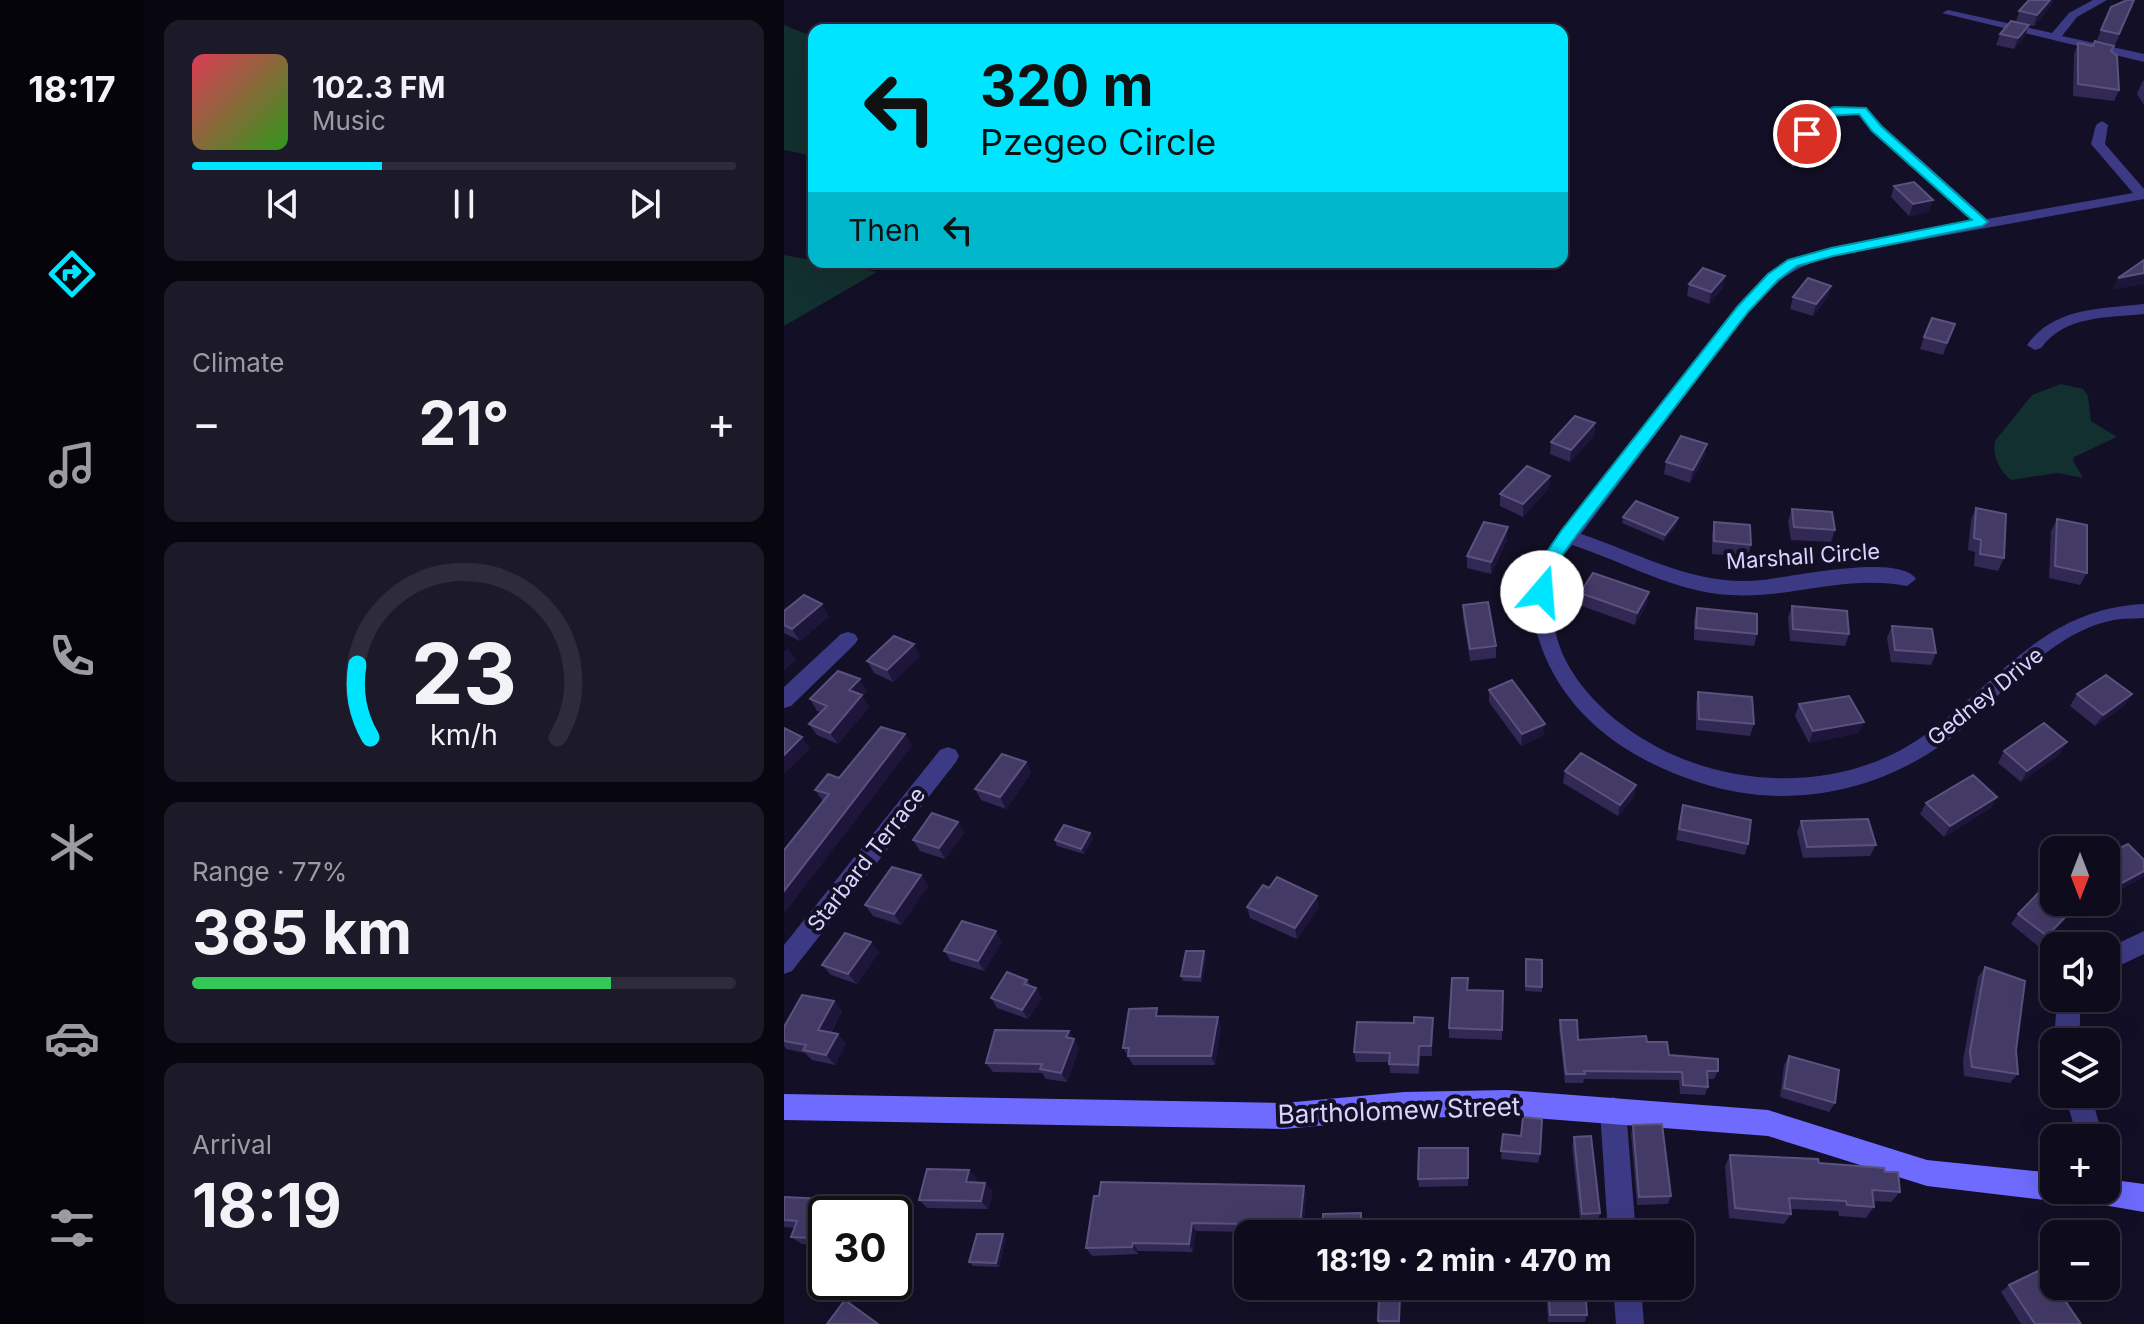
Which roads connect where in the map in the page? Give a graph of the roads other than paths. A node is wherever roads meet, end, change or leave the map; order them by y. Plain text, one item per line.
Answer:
1 (2101, 0) edge
2 (1948, 13) dead end
3 (2054, 38) junction
4 (2144, 58) edge
5 (1862, 110) joint
6 (2102, 125) dead end
7 (1795, 165) dead end
8 (2143, 196) edge
9 (1982, 222) junction
10 (2144, 309) edge
11 (2035, 345) dead end
12 (1567, 536) junction
13 (1907, 579) dead end
14 (2144, 611) edge
15 (848, 639) dead end
16 (784, 700) edge
17 (948, 756) dead end
18 (2144, 942) edge
19 (2120, 954) edge
20 (784, 963) edge
21 (784, 1107) edge
22 (1613, 1110) junction
23 (2040, 1185) edge
24 (2120, 1195) edge
25 (2144, 1198) edge
26 (1621, 1220) edge
27 (1628, 1300) edge
28 (1630, 1323) edge

1 - 3 street
2 - 3 street
3 - 4 street
5 - 7 lane
5 - 9 street
6 - 8 street, Gedney Drive
8 - 9 street, Gedney Drive
9 - 12 street, Gedney Drive
10 - 11 street
12 - 13 street, Marshall Circle
12 - 14 street, Gedney Drive
15 - 16 street
17 - 20 street, Starbard Terrace
18 - 19 street
21 - 22 main road, Bartholomew Street
22 - 23 main road, Bartholomew Street
22 - 26 street
24 - 25 main road
27 - 28 street

